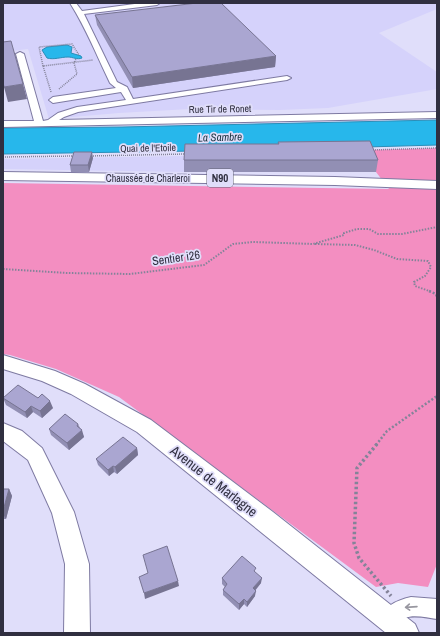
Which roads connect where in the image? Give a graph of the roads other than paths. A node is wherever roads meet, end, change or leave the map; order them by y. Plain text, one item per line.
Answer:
1 (73, 3) edge
2 (157, 3) edge
3 (80, 13) junction
4 (20, 54) dead end
5 (287, 78) dead end
6 (124, 89) junction
7 (53, 100) dead end
8 (131, 102) junction
9 (437, 115) edge
10 (40, 123) junction
11 (50, 123) junction
12 (3, 124) edge
13 (3, 176) edge
14 (437, 185) edge
15 (3, 362) edge
16 (3, 431) edge
17 (437, 609) edge
18 (395, 614) junction
19 (77, 633) edge
20 (406, 633) edge

1 - 3 street
2 - 3 street
3 - 6 street
4 - 10 street
5 - 8 street
6 - 7 street
6 - 8 street
8 - 11 street
9 - 11 street, Rue Tir de Ronet
10 - 11 street, Rue Tir de Ronet
10 - 12 street, Rue Tir de Ronet
13 - 14 main road, Chaussée de Charleroi / N90
15 - 18 main road, Avenue de Marlagne
16 - 19 main road
17 -> 18 street
18 - 20 main road, Avenue de Marlagne

